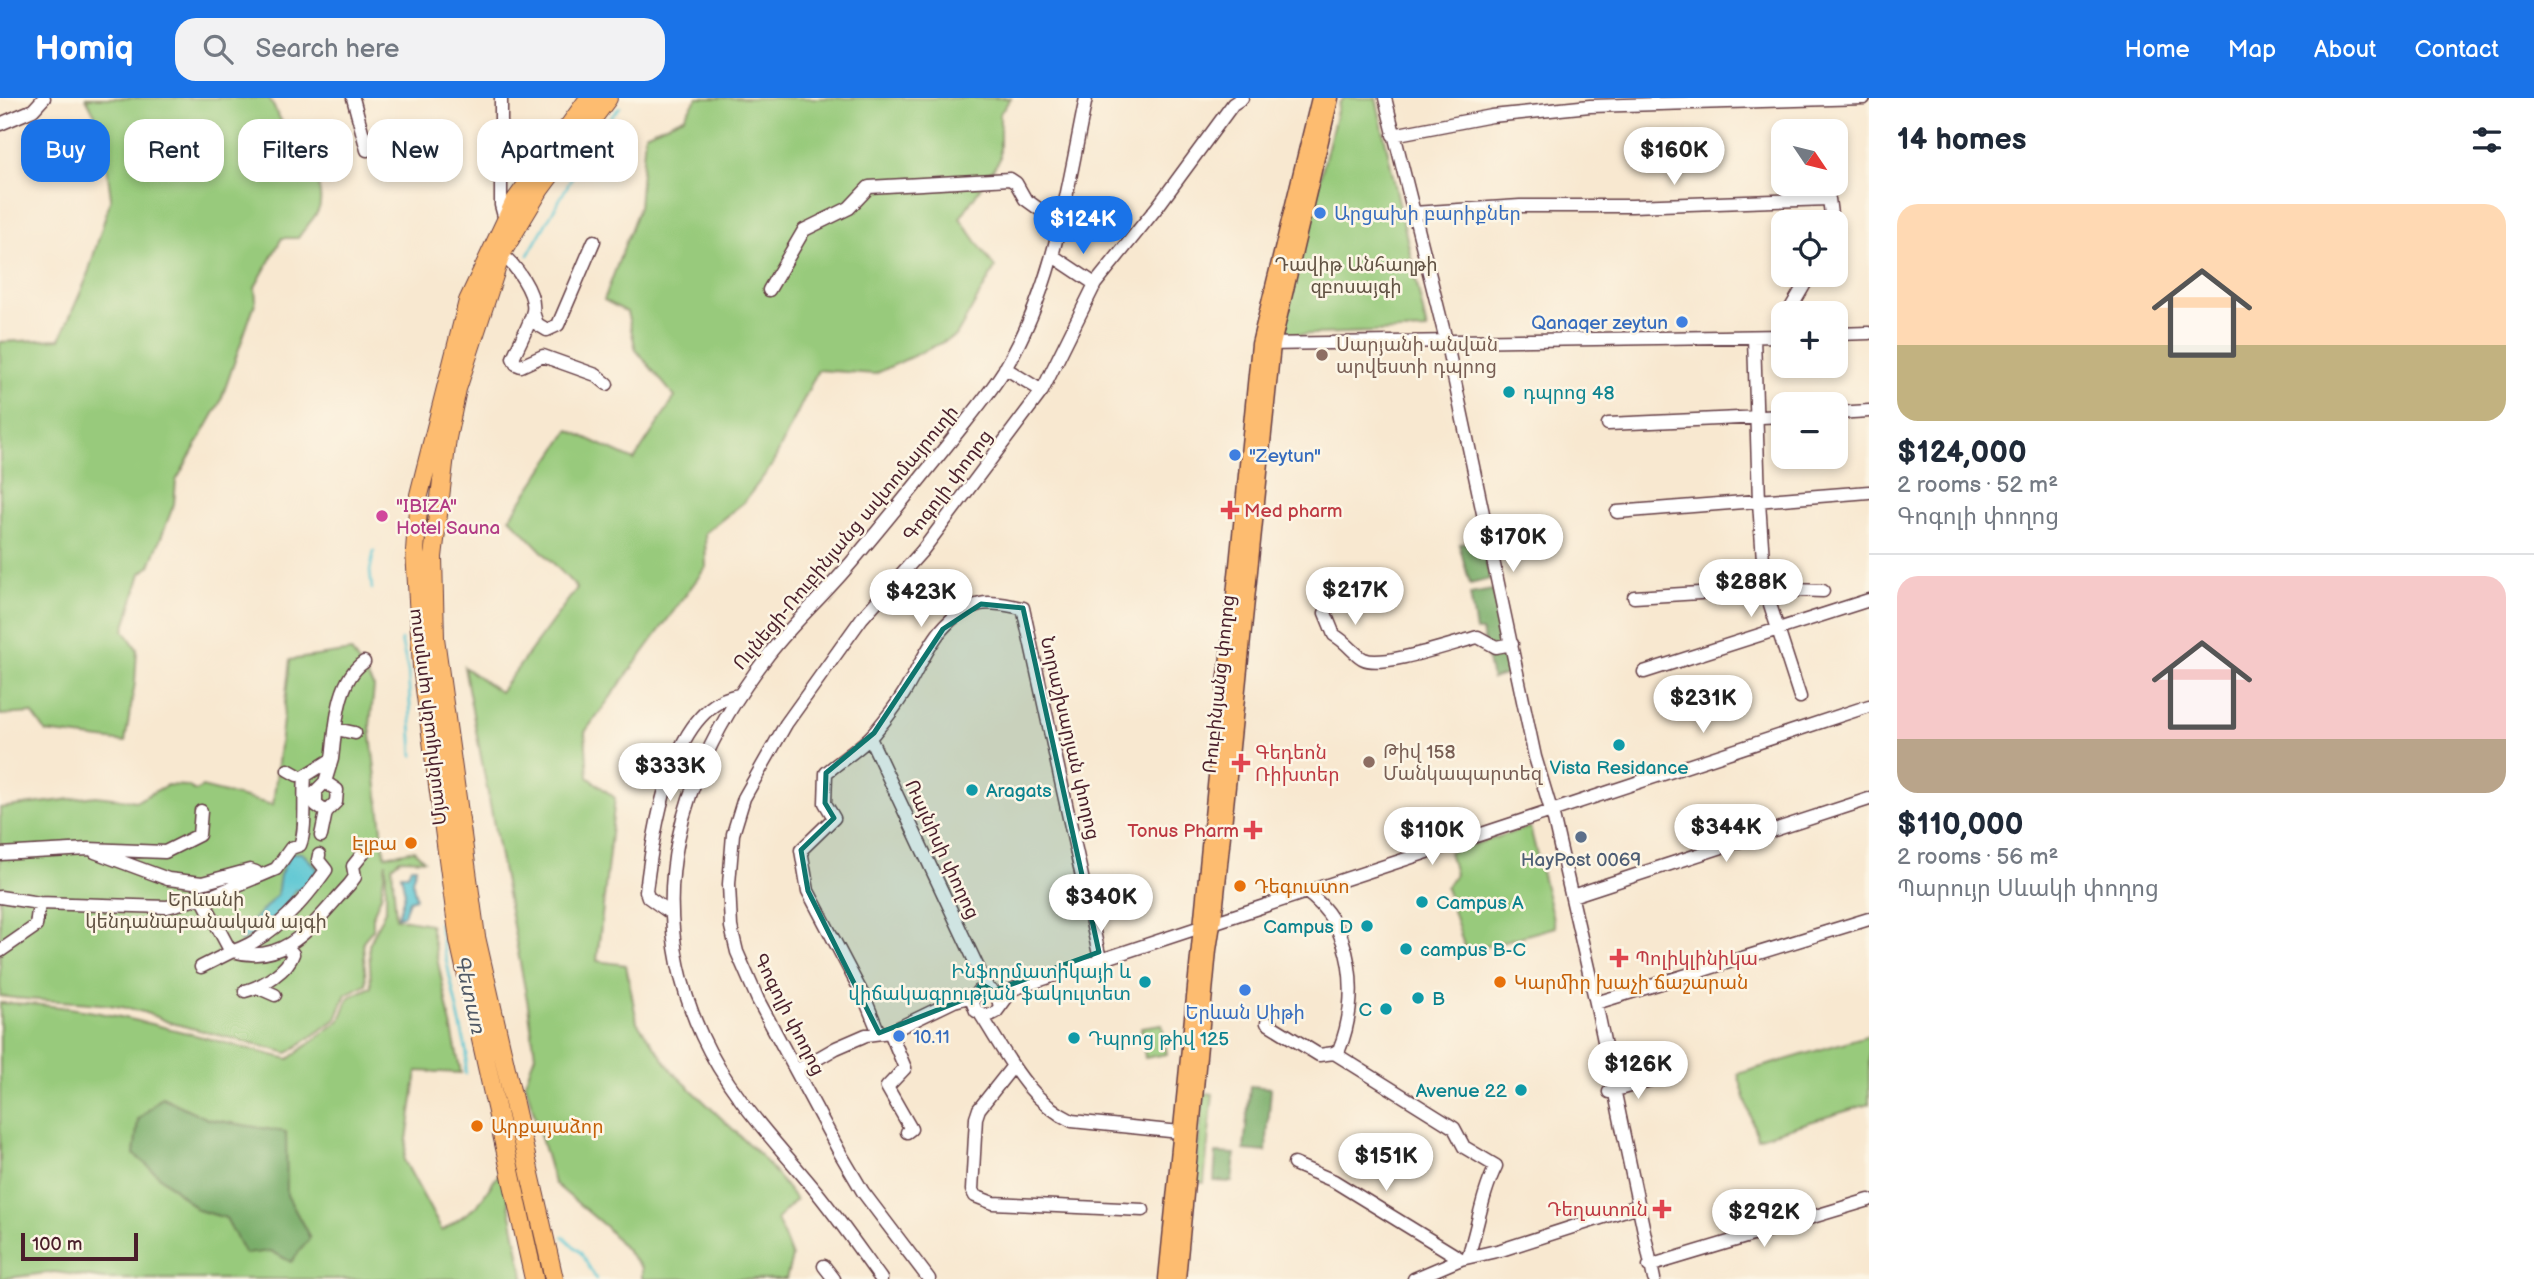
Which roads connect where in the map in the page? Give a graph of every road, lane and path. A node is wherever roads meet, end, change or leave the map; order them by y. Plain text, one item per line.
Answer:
1 (44, 98) edge
2 (353, 98) edge
3 (501, 98) edge
4 (589, 98) edge
5 (608, 98) edge
6 (1086, 98) edge
7 (1242, 98) edge
8 (1319, 98) edge
9 (1331, 98) edge
10 (1385, 98) edge
11 (1864, 98) edge
12 (0, 124) edge
13 (1393, 135) junction
14 (367, 150) dead end
15 (1830, 210) edge
16 (1413, 213) junction
17 (505, 220) junction
18 (1061, 225) junction
19 (594, 241) dead end
20 (502, 254) junction
21 (1053, 256) junction
22 (1095, 284) junction
23 (769, 290) dead end
24 (533, 312) junction
25 (1869, 333) edge
26 (1848, 334) edge
27 (1771, 336) edge
28 (1754, 337) junction
29 (1446, 340) junction
30 (1266, 344) junction
31 (1005, 368) junction
32 (607, 384) dead end
33 (1041, 391) junction
34 (1869, 411) edge
35 (1848, 412) edge
36 (1771, 417) edge
37 (1756, 418) junction
38 (1608, 424) dead end
39 (1869, 492) edge
40 (1759, 502) junction
41 (1617, 512) dead end
42 (1765, 589) junction
43 (1823, 591) dead end
44 (1634, 597) dead end
45 (1869, 600) edge
46 (1325, 613) dead end
47 (1778, 628) junction
48 (1512, 644) junction
49 (364, 662) dead end
50 (1644, 672) dead end
51 (740, 695) junction
52 (1800, 696) dead end
53 (1869, 697) edge
54 (1869, 706) edge
55 (336, 729) junction
56 (355, 733) dead end
57 (870, 738) junction
58 (332, 759) junction
59 (325, 782) junction
60 (305, 798) junction
61 (1869, 800) edge
62 (1548, 807) junction
63 (201, 811) dead end
64 (327, 812) junction
65 (303, 837) junction
66 (88, 849) junction
67 (319, 849) junction
68 (365, 851) dead end
69 (0, 854) edge
70 (1305, 891) junction
71 (216, 894) junction
72 (1572, 896) junction
73 (0, 897) edge
74 (202, 898) junction
75 (39, 903) junction
76 (669, 912) junction
77 (1869, 919) edge
78 (1208, 920) junction
79 (287, 947) junction
80 (0, 951) edge
81 (232, 952) junction
82 (1100, 956) junction
83 (201, 967) dead end
84 (259, 988) junction
85 (245, 991) dead end
86 (275, 995) dead end
87 (983, 1000) junction
88 (1596, 1003) junction
89 (1267, 1023) dead end
90 (885, 1033) junction
91 (1334, 1054) junction
92 (1013, 1066) junction
93 (796, 1071) junction
94 (1657, 1078) dead end
95 (1611, 1092) junction
96 (906, 1132) dead end
97 (1180, 1132) junction
98 (1294, 1164) dead end
99 (1869, 1200) edge
100 (1636, 1207) junction
101 (1143, 1210) dead end
102 (1464, 1258) junction
103 (1652, 1272) edge
104 (822, 1273) edge
105 (534, 1279) edge
106 (554, 1279) edge
107 (834, 1279) edge
108 (881, 1279) edge
109 (929, 1279) edge
110 (1166, 1279) edge
111 (1178, 1279) edge
112 (1414, 1279) edge

1 - 12 street
2 - 14 street
3 - 17 street
4 - 17 highway, Մյասնիկյանի պողոտա
5 - 20 highway, Մյասնիկյանի պողոտա
6 - 18 street, Ուլնեցի-Ռուբինյանց ավտոմայրուղի
7 - 22 street, Գոգոլի փողոց
8 - 30 main road, Ռուբինյանց փողոց
9 - 30 main road, Ռուբինյանց փողոց
10 - 13 street
11 - 13 street
13 - 16 street
15 - 16 street
16 - 29 street
17 - 105 highway, Մյասնիկյանի պողոտա
18 - 21 street, Ուլնեցի-Ռուբինյանց ավտոմայրուղի
18 - 23 street
19 - 24 street
20 - 24 street
20 - 106 highway, Մյասնիկյանի պողոտա
21 - 22 street
21 - 31 street, Ուլնեցի-Ռուբինյանց ավտոմայրուղի
22 - 33 street, Գոգոլի փողոց
24 - 32 street
25 - 26 street
27 - 28 street
28 - 29 street
28 - 37 street
29 - 30 street
29 - 48 street
30 - 78 main road, Ռուբինյանց փողոց
31 - 33 street
31 - 51 street, Ուլնեցի-Ռուբինյանց ավտոմայրուղի
33 - 93 street, Գոգոլի փողոց
34 - 35 street
36 - 37 street
37 - 38 street
37 - 40 street
39 - 40 street
40 - 41 street
40 - 42 street
42 - 43 street
42 - 44 street
42 - 47 street
45 - 47 street
46 - 48 street
47 - 50 street
47 - 52 street
48 - 62 street
49 - 55 street
51 - 76 street, Ուլնեցի-Ռուբինյանց ավտոմայրուղի
51 - 76 street
53 - 62 street
54 - 62 street
55 - 56 street
55 - 58 street
57 - 82 street, Նորաշխարյան փողոց
57 - 87 street, Ռայնիսի փողոց
57 - 90 street
58 - 59 street
58 - 60 street
59 - 60 street
59 - 64 street
60 - 64 street
60 - 65 street
61 - 72 street
62 - 70 street
62 - 72 street
62 - 78 street
62 - 95 street
63 - 66 street
64 - 67 street
65 - 67 street
65 - 67 street
65 - 71 street
66 - 69 street
66 - 71 street
67 - 81 street
68 - 79 street
70 - 78 street
70 - 91 street
71 - 74 street
72 - 88 street
73 - 75 street
74 - 75 street
74 - 81 street
75 - 80 street
76 - 108 street, Ուլնեցի-Ռուբինյանց ավտոմայրուղի
77 - 88 street
78 - 82 street
78 - 97 main road, Ռուբինյանց փողոց
78 - 111 main road, Ռուբինյանց փողոց
79 - 81 street
79 - 84 street
81 - 83 street
82 - 87 street
82 - 87 street
84 - 85 street
84 - 86 street
87 - 90 street
87 - 92 street
88 - 95 street
89 - 91 street
90 - 93 street
90 - 96 street
91 - 102 street
92 - 97 street
92 - 101 street
93 - 109 street, Գոգոլի փողոց
94 - 95 street
95 - 100 street
97 - 110 main road, Ռուբինյանց փողոց
98 - 102 street
99 - 103 street
100 - 102 street
100 - 103 street
102 - 112 street
104 - 107 street

